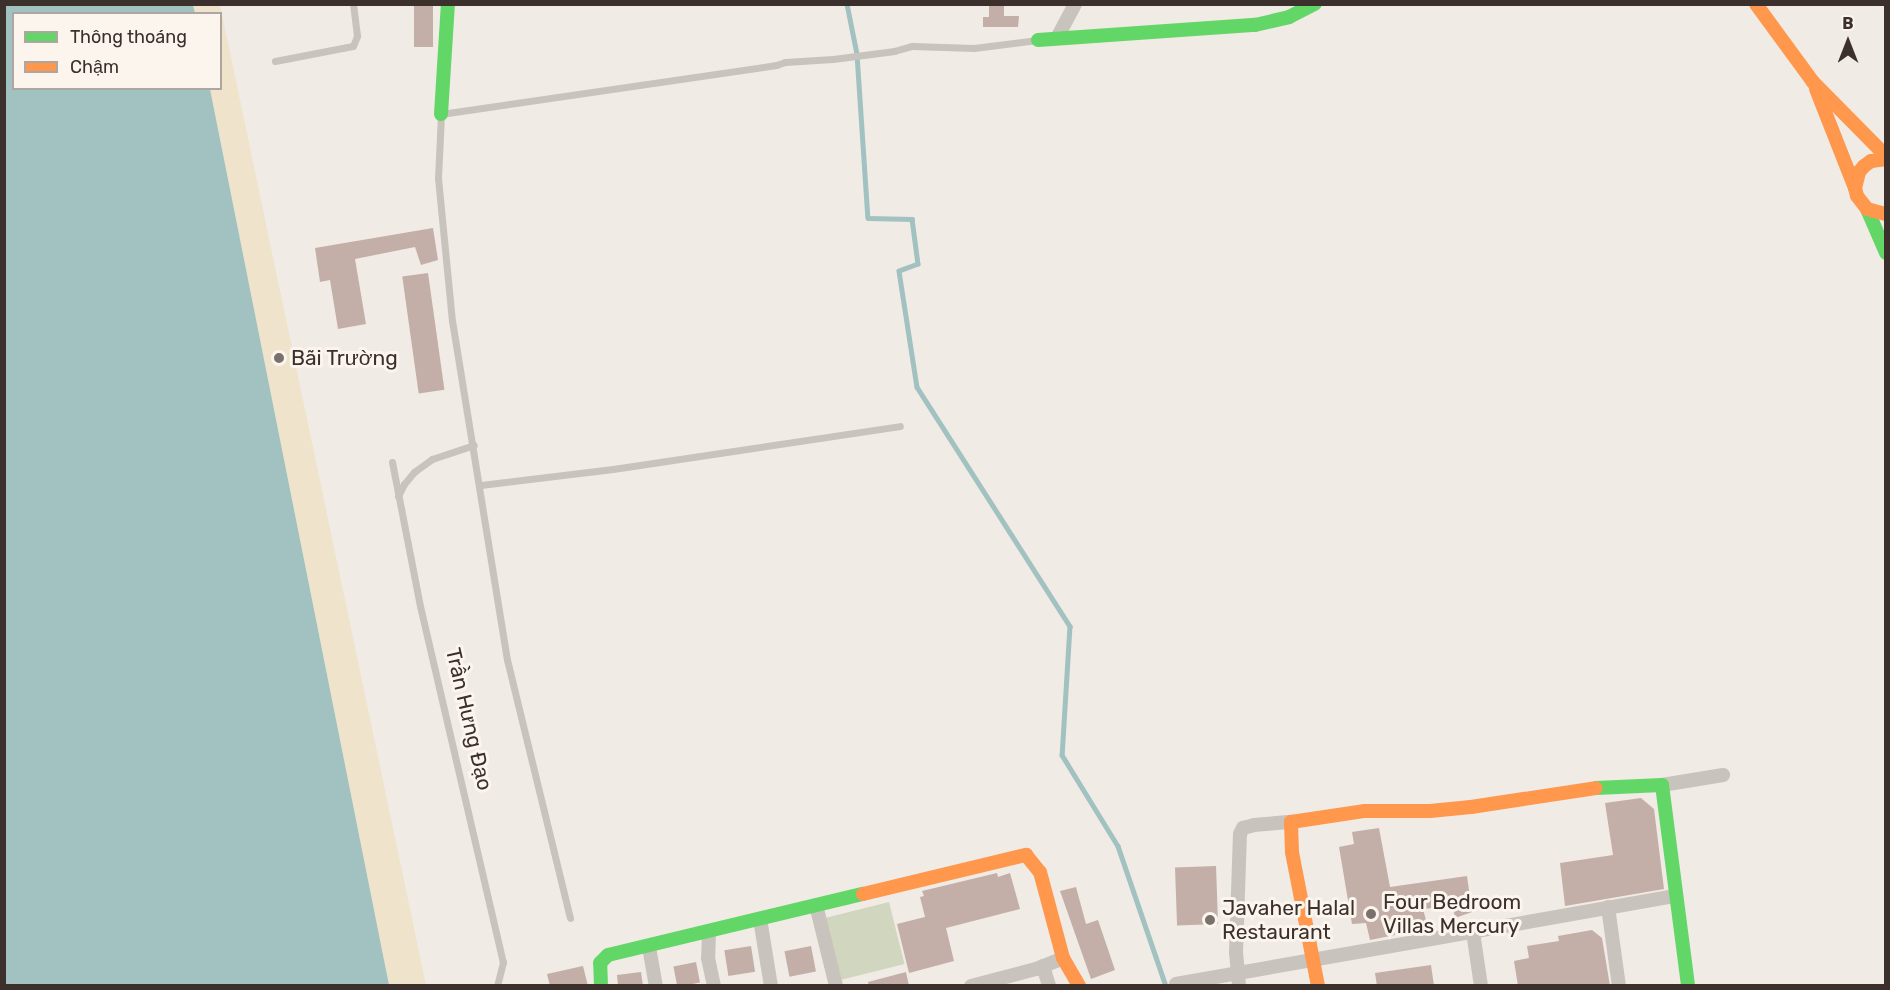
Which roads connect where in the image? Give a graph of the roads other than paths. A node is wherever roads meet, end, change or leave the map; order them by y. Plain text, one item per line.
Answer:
1 (353, 4) edge
2 (448, 4) edge
3 (1075, 4) edge
4 (1315, 4) edge
5 (1756, 4) edge
6 (1057, 38) junction
7 (1038, 40) joint
8 (275, 61) dead end
9 (1813, 82) junction
10 (441, 114) junction
11 (1886, 157) edge
12 (1855, 188) junction
13 (1867, 209) junction
14 (1886, 214) edge
15 (1886, 253) edge
16 (900, 426) dead end
17 (474, 445) junction
18 (392, 462) dead end
19 (481, 485) junction
20 (399, 496) junction
21 (1723, 775) dead end
22 (1662, 785) junction
23 (1291, 822) junction
24 (1675, 896) junction
25 (816, 905) junction
26 (1608, 908) junction
27 (570, 918) dead end
28 (760, 919) junction
29 (1473, 932) junction
30 (709, 933) junction
31 (649, 947) junction
32 (1063, 958) junction
33 (1313, 958) junction
34 (1043, 966) junction
35 (1238, 979) edge
36 (1176, 984) dead end
37 (497, 986) edge
38 (602, 986) edge
39 (656, 986) edge
40 (714, 986) edge
41 (771, 986) edge
42 (836, 986) edge
43 (971, 986) edge
44 (1049, 986) edge
45 (1079, 986) edge
46 (1318, 986) edge
47 (1481, 986) edge
48 (1619, 986) edge
49 (1688, 986) edge

1 - 8 lane
2 - 10 street
3 - 6 street
4 - 6 street
5 - 9 street
6 - 7 street
7 - 10 lane
9 - 11 street
9 - 12 street
10 - 17 lane
11 - 12 street
12 - 13 street
13 - 14 street
13 - 15 street
16 - 19 lane
17 - 19 lane
17 - 20 lane
18 - 20 lane, Trần Hưng Đạo
19 - 27 lane
20 - 37 lane, Trần Hưng Đạo
21 - 22 street
22 - 23 street
22 - 24 street
23 - 33 street
23 - 35 street
24 - 26 street
24 - 49 street
25 - 28 street
25 - 32 street
25 - 42 street
26 - 29 street
26 - 48 street
28 - 30 street
28 - 41 street
29 - 33 street
29 - 47 street
30 - 31 street
30 - 40 street
31 - 38 street
31 - 39 street
32 - 34 street
32 - 45 street
33 - 35 street
33 - 46 street
34 - 43 street
34 - 44 street
35 - 36 street

